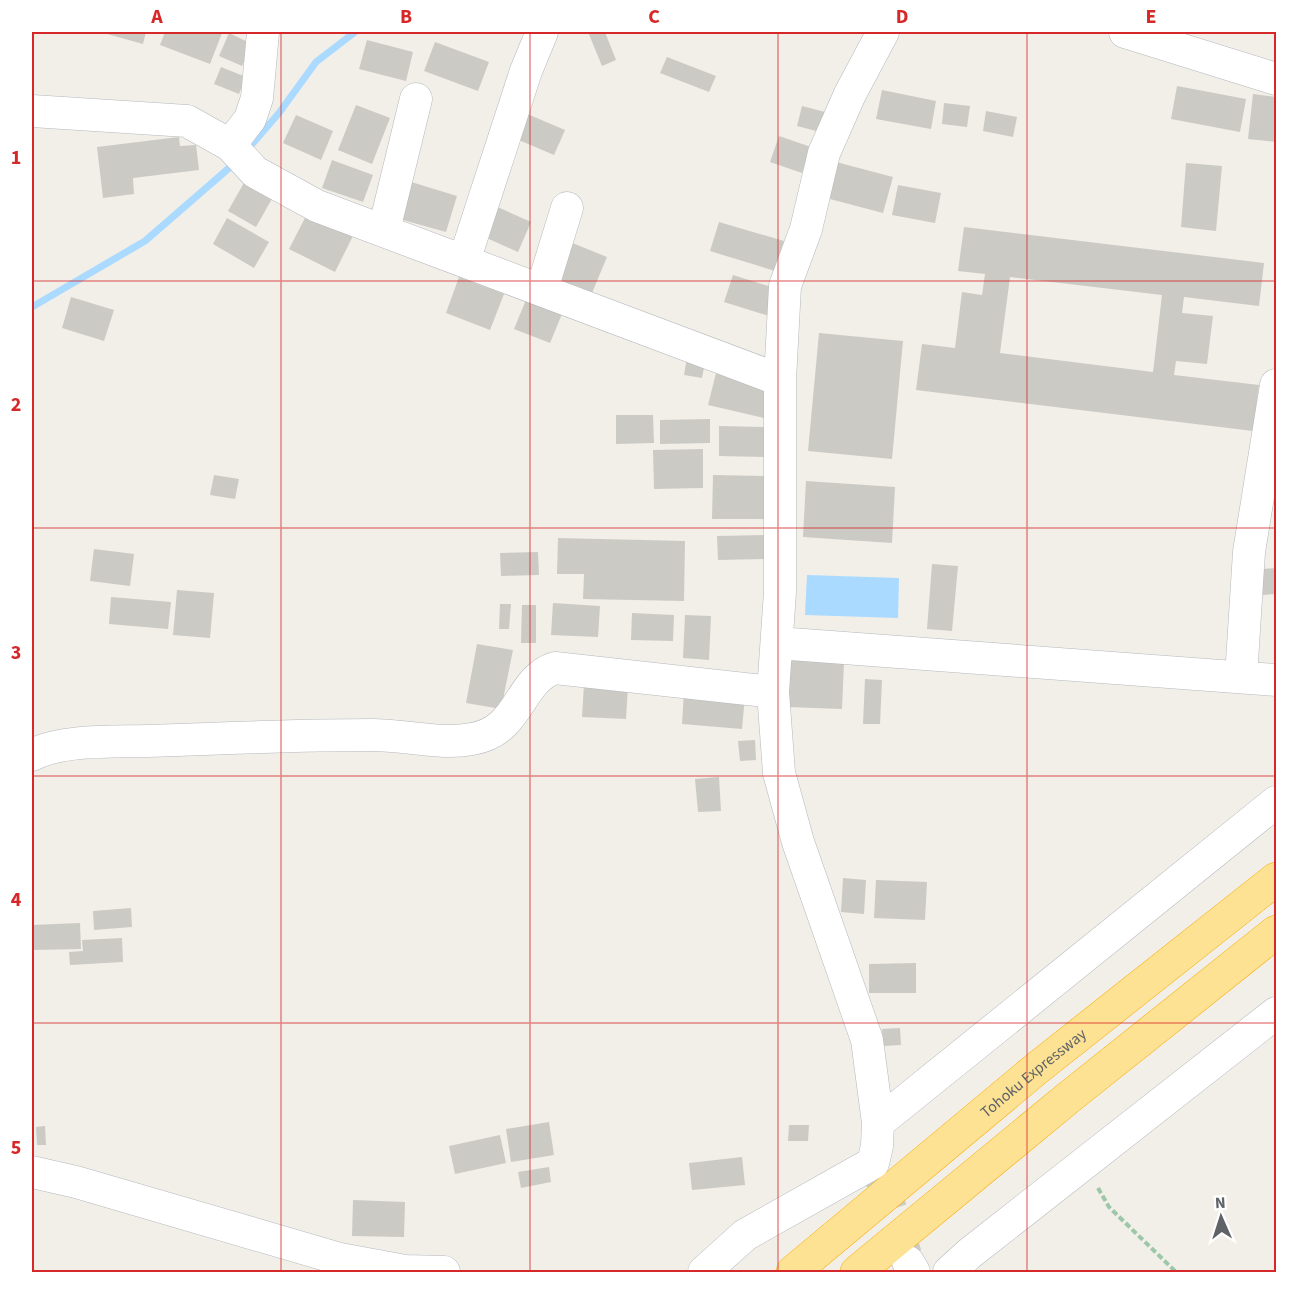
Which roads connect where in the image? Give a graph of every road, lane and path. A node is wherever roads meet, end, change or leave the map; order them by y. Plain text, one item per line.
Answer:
1 (263, 32) edge
2 (542, 32) edge
3 (883, 32) edge
4 (1125, 32) edge
5 (1276, 79) edge
6 (416, 99) dead end
7 (32, 111) edge
8 (230, 145) junction
9 (567, 208) dead end
10 (384, 230) junction
11 (464, 261) junction
12 (542, 289) junction
13 (780, 380) junction
14 (1276, 385) edge
15 (777, 643) junction
16 (1241, 677) junction
17 (1276, 680) edge
18 (773, 692) junction
19 (32, 755) edge
20 (1276, 802) edge
21 (1276, 879) edge
22 (1276, 932) edge
23 (1276, 1013) edge
24 (878, 1123) junction
25 (1084, 1164) junction
26 (32, 1172) edge
27 (444, 1272) edge
28 (704, 1272) edge
29 (793, 1272) edge
30 (857, 1272) edge
31 (949, 1272) edge
32 (1176, 1272) edge

1 - 8 street
2 - 11 street
3 - 13 street
4 - 5 street
6 - 10 street
7 - 8 street
8 - 10 street
9 - 12 street
10 - 11 street
11 - 12 street
12 - 13 street
13 - 15 street
14 - 16 street
15 - 16 street
15 - 18 street
16 - 17 street
18 - 19 street
18 - 24 street
20 - 24 street
21 - 29 highway, Tohoku Expressway
22 - 30 highway
23 - 25 street
24 - 28 street
25 - 31 street
25 - 32 path
26 - 27 street

